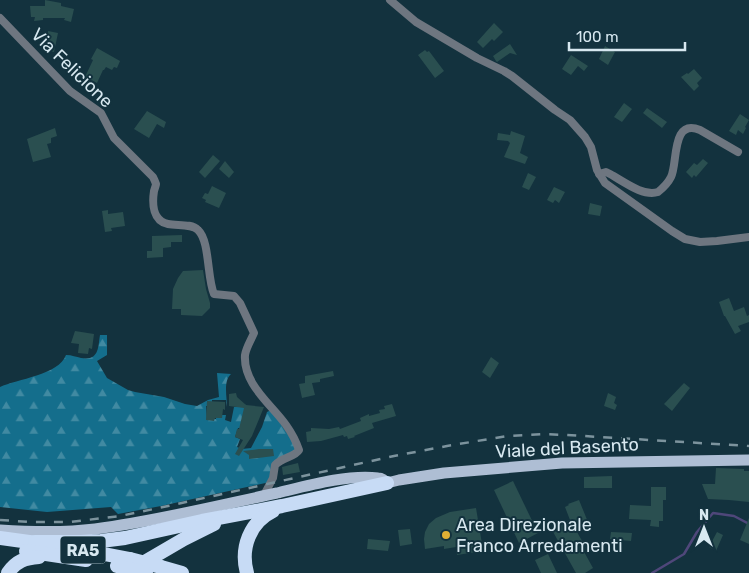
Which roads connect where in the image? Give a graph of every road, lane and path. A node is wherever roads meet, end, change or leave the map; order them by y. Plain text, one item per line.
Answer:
1 (390, 0) edge
2 (0, 18) edge
3 (738, 152) dead end
4 (599, 174) junction
5 (749, 237) edge
6 (749, 460) edge
7 (387, 483) junction
8 (267, 491) junction
9 (282, 506) junction
10 (243, 514) junction
11 (0, 530) edge
12 (0, 538) edge
13 (34, 542) junction
14 (0, 548) edge
15 (75, 558) junction
16 (122, 570) edge
17 (8, 573) edge
18 (146, 573) edge
19 (182, 573) edge
20 (248, 573) edge

1 - 4 street
2 - 8 street, Via Felicione
3 - 4 street
4 - 5 street
6 - 7 main road, Viale del Basento
7 - 8 main road
7 - 9 highway
8 - 11 main road
9 - 10 highway
9 - 20 highway
10 - 13 highway
10 - 16 highway
12 - 13 highway, RA5
13 - 19 highway, RA5, bridge
14 - 15 highway, RA5
15 - 16 highway, RA5
15 - 17 highway
16 - 18 highway, RA5, bridge

